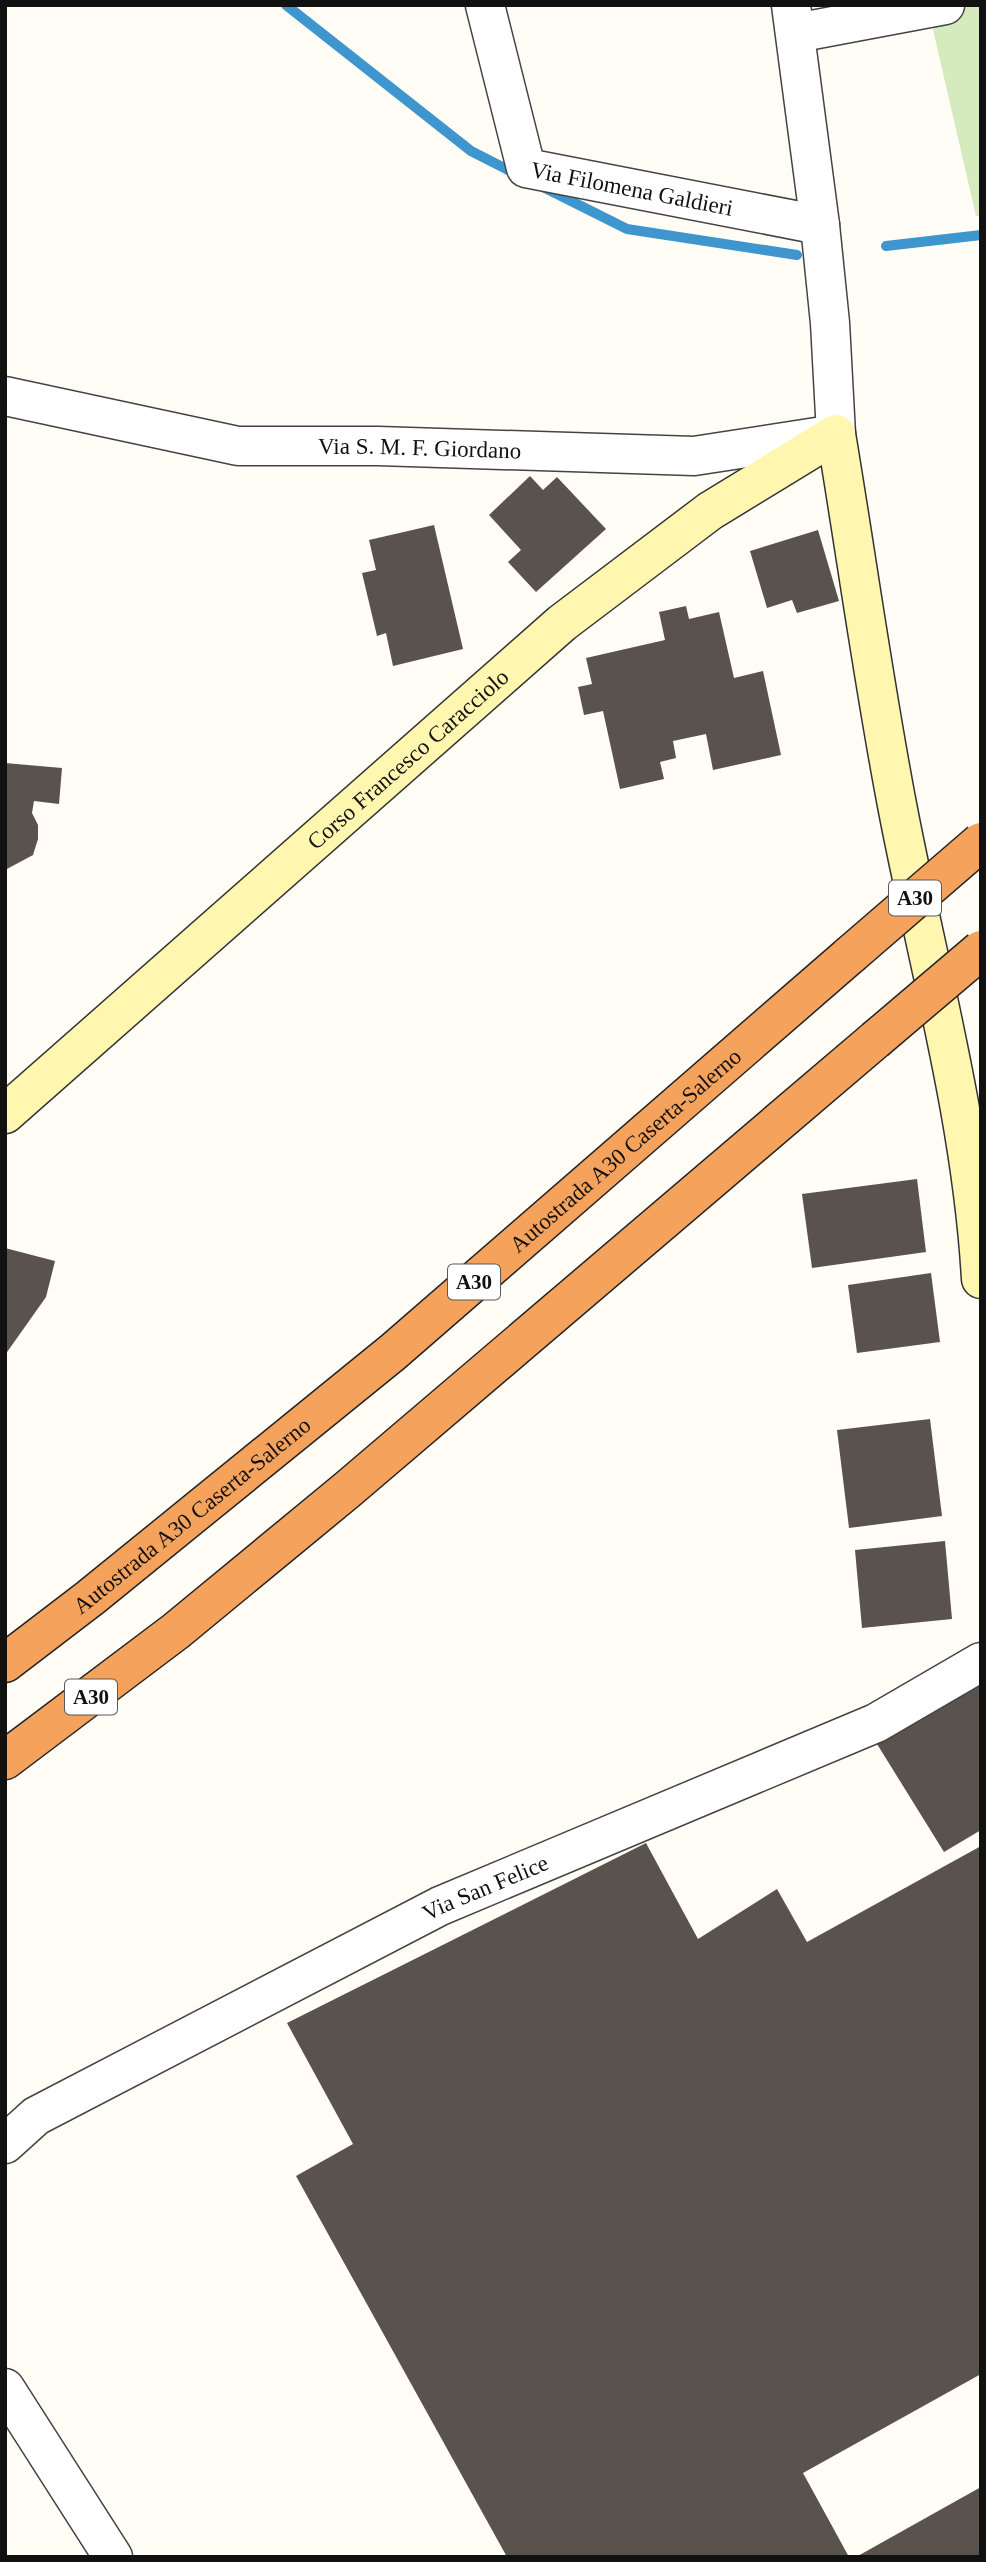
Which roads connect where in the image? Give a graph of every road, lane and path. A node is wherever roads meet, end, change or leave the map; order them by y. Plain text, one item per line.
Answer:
1 (485, 5) edge
2 (945, 5) edge
3 (794, 19) edge
4 (820, 225) junction
5 (5, 396) edge
6 (836, 435) junction
7 (981, 842) edge
8 (981, 950) edge
9 (5, 1114) edge
10 (981, 1279) edge
11 (981, 1662) edge
12 (5, 1663) edge
13 (5, 1760) edge
14 (5, 2144) edge
15 (5, 2388) edge
16 (113, 2557) edge

1 - 4 street, Via Filomena Galdieri
2 - 3 street
3 - 4 street
4 - 6 street
5 - 6 street, Via S. M. F. Giordano
6 - 9 street, Corso Francesco Caracciolo
6 - 10 street
7 - 12 highway, Autostrada A30 Caserta-Salerno / A30, bridge
8 - 13 highway, A30, bridge
11 - 14 street, Via San Felice
15 - 16 street

